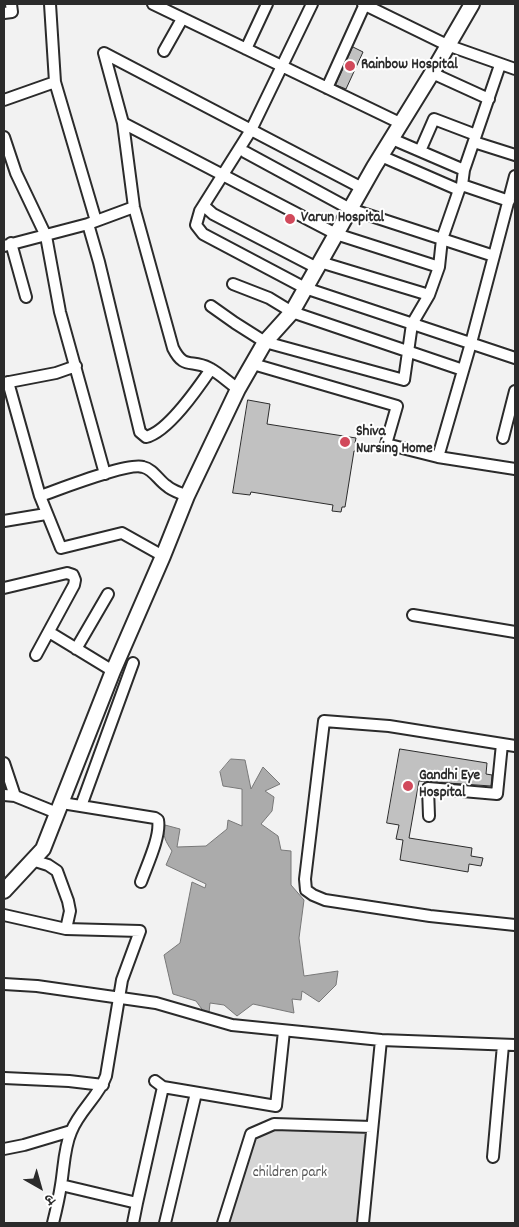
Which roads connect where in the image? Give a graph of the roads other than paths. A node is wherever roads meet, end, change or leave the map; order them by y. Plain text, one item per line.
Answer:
1 (11, 4) edge
2 (50, 4) edge
3 (153, 4) edge
4 (267, 4) edge
5 (312, 4) edge
6 (364, 4) edge
7 (472, 4) edge
8 (383, 8) edge
9 (4, 12) edge
10 (182, 18) junction
11 (447, 45) junction
12 (246, 49) junction
13 (164, 51) dead end
14 (500, 65) junction
15 (282, 66) junction
16 (515, 69) edge
17 (432, 73) junction
18 (55, 82) junction
19 (327, 88) junction
20 (489, 99) junction
21 (4, 100) edge
22 (123, 123) junction
23 (402, 124) junction
24 (251, 130) junction
25 (4, 137) edge
26 (475, 138) junction
27 (392, 139) junction
28 (420, 151) junction
29 (245, 152) dead end
30 (515, 155) edge
31 (381, 156) junction
32 (464, 170) junction
33 (222, 174) junction
34 (515, 176) edge
35 (362, 188) junction
36 (460, 188) junction
37 (509, 201) junction
38 (134, 206) junction
39 (204, 206) junction
40 (350, 210) junction
41 (92, 223) junction
42 (336, 234) junction
43 (46, 236) junction
44 (442, 239) junction
45 (8, 244) edge
46 (494, 256) junction
47 (318, 265) junction
48 (439, 267) junction
49 (233, 284) dead end
50 (305, 288) junction
51 (429, 294) junction
52 (26, 297) dead end
53 (211, 306) dead end
54 (292, 312) junction
55 (412, 324) junction
56 (265, 342) junction
57 (471, 344) junction
58 (408, 351) junction
59 (515, 358) edge
60 (254, 364) junction
61 (76, 366) junction
62 (211, 369) junction
63 (464, 370) junction
64 (6, 383) edge
65 (238, 388) junction
66 (515, 391) edge
67 (502, 438) dead end
68 (438, 457) junction
69 (515, 469) edge
70 (105, 474) junction
71 (40, 496) junction
72 (187, 496) junction
73 (46, 514) junction
74 (4, 518) edge
75 (164, 556) junction
76 (4, 588) edge
77 (108, 594) dead end
78 (413, 615) dead end
79 (49, 632) junction
80 (515, 632) edge
81 (76, 649) junction
82 (36, 655) dead end
83 (133, 663) dead end
84 (113, 671) junction
85 (502, 744) junction
86 (515, 746) edge
87 (4, 764) edge
88 (4, 795) edge
89 (15, 796) junction
90 (82, 806) junction
91 (60, 808) junction
92 (429, 816) dead end
93 (32, 860) junction
94 (142, 882) dead end
95 (4, 890) edge
96 (4, 915) edge
97 (515, 925) edge
98 (66, 929) junction
99 (4, 984) edge
100 (120, 998) junction
101 (284, 1030) junction
102 (381, 1040) junction
103 (503, 1045) junction
104 (515, 1045) edge
105 (4, 1078) edge
106 (103, 1085) junction
107 (196, 1093) junction
108 (372, 1127) junction
109 (71, 1131) junction
110 (4, 1149) edge
111 (493, 1156) dead end
112 (61, 1185) junction
113 (137, 1203) junction
114 (53, 1223) edge
115 (133, 1223) edge
116 (166, 1223) edge
117 (223, 1223) edge
118 (363, 1223) edge

1 - 9 street
2 - 18 street
3 - 10 street
4 - 12 street
5 - 15 street
6 - 8 street
6 - 19 street
7 - 11 street
8 - 11 street
10 - 12 street
10 - 13 street
11 - 14 street
11 - 17 street
12 - 15 street
14 - 16 street
14 - 20 street
15 - 19 street
15 - 24 street
17 - 20 street
17 - 23 street
18 - 21 street
18 - 41 street
19 - 23 street
20 - 26 street
22 - 24 street
22 - 33 street
22 - 38 street
23 - 27 street
24 - 33 street
24 - 35 street
25 - 43 street
26 - 28 street
26 - 30 street
26 - 32 street
27 - 28 street
27 - 31 street
28 - 32 street
29 - 40 street
31 - 35 street
31 - 36 street
32 - 36 street
33 - 39 street
33 - 42 street
34 - 37 street
35 - 40 street
36 - 37 street
36 - 44 street
37 - 46 street
38 - 41 street
38 - 62 street
39 - 47 street
39 - 50 street
40 - 42 street
40 - 44 street
41 - 43 street
41 - 62 street
42 - 47 street
42 - 48 street
43 - 45 street
43 - 61 street
44 - 46 street
44 - 48 street
45 - 52 street
46 - 57 street
47 - 50 street
47 - 51 street
48 - 51 street
49 - 54 street
50 - 54 street
50 - 55 street
51 - 55 street
53 - 56 street
54 - 56 street
54 - 58 street
55 - 57 street
55 - 58 street
56 - 58 street
56 - 60 street
57 - 59 street
57 - 63 street
58 - 63 street
60 - 65 street
60 - 68 street
61 - 64 street
61 - 70 street
62 - 65 street
63 - 68 street
64 - 71 street
65 - 72 street
66 - 67 street
68 - 69 street
70 - 71 street
70 - 72 street
71 - 73 street
72 - 75 street
73 - 74 street
73 - 75 street
75 - 84 street
76 - 79 street
77 - 81 street
78 - 80 street
79 - 81 street
79 - 82 street
81 - 84 street
83 - 90 street
84 - 91 street
85 - 86 street
85 - 92 street
85 - 97 street
87 - 89 street
88 - 89 street
89 - 91 street
90 - 91 street
90 - 94 street
91 - 93 street
93 - 95 street
93 - 98 street
96 - 98 street
98 - 100 street
99 - 100 street
100 - 101 street
100 - 106 street
101 - 102 street
101 - 107 street
102 - 103 street
102 - 108 street
103 - 104 street
103 - 111 street
105 - 106 street
106 - 109 street
107 - 113 street
107 - 116 street
108 - 117 street
108 - 118 street
109 - 110 street
109 - 112 street
112 - 113 street
112 - 114 street
113 - 115 street

